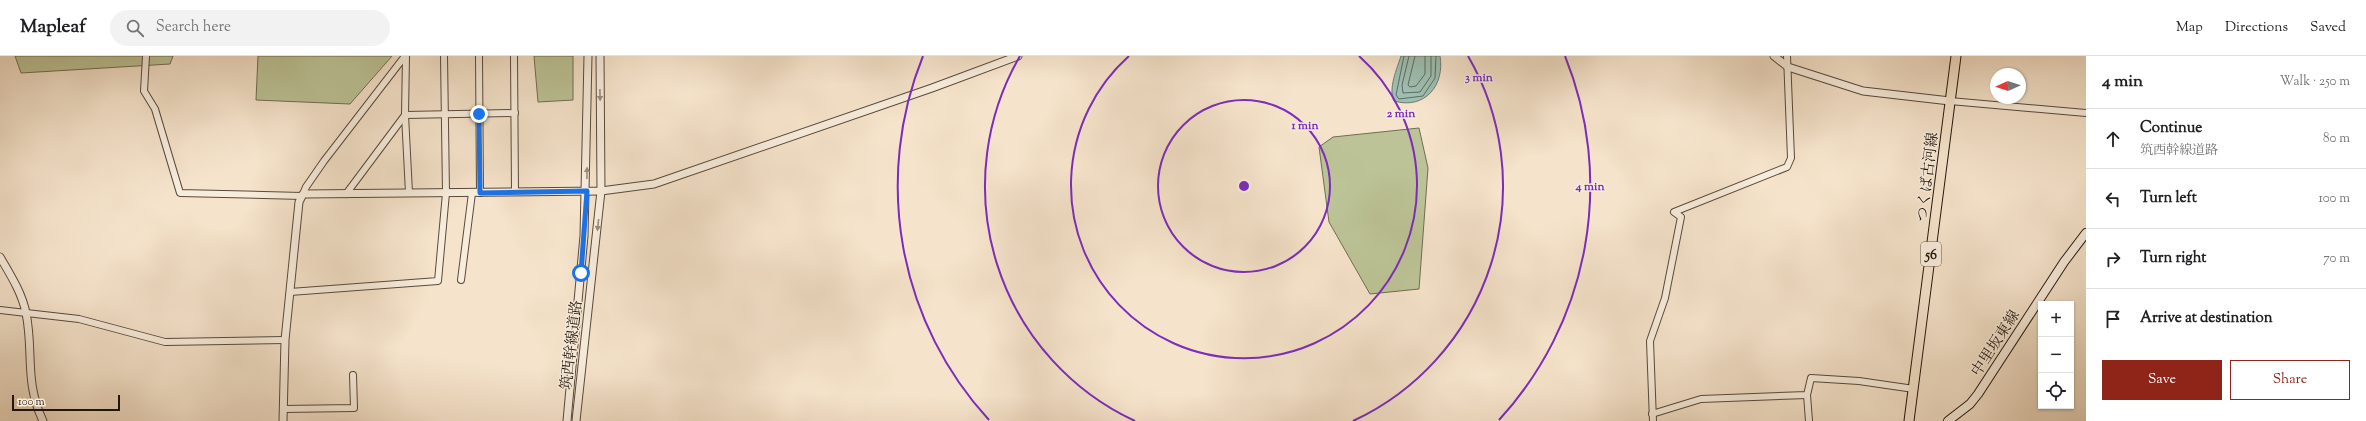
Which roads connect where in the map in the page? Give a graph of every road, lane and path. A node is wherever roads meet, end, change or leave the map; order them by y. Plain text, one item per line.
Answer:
1 (146, 56) edge
2 (406, 56) edge
3 (444, 56) edge
4 (479, 56) edge
5 (514, 56) edge
6 (588, 56) edge
7 (600, 56) edge
8 (1018, 56) edge
9 (1774, 56) edge
10 (1787, 56) edge
11 (1956, 56) edge
12 (1788, 67) junction
13 (1950, 100) junction
14 (444, 113) junction
15 (515, 113) junction
16 (2086, 113) edge
17 (479, 114) junction
18 (405, 115) junction
19 (587, 191) junction
20 (601, 191) junction
21 (515, 192) junction
22 (408, 193) junction
23 (446, 193) junction
24 (472, 193) junction
25 (480, 193) junction
26 (346, 194) junction
27 (302, 195) junction
28 (2086, 233) edge
29 (0, 257) edge
30 (461, 280) dead end
31 (290, 292) junction
32 (0, 310) edge
33 (26, 314) junction
34 (285, 340) junction
35 (353, 375) dead end
36 (1914, 389) junction
37 (1807, 395) junction
38 (283, 409) junction
39 (1652, 414) junction
40 (43, 421) edge
41 (283, 421) edge
42 (567, 421) edge
43 (576, 421) edge
44 (1653, 421) edge
45 (1808, 421) edge
46 (1910, 421) edge
47 (1948, 421) edge

1 - 27 street
2 - 18 street
2 - 27 street
3 - 14 street
4 - 17 street
5 - 15 street
19 -> 6 street, 筑西幹線道路
7 -> 20 street, 筑西幹線道路
8 - 20 street
9 - 12 street
10 - 12 street
11 - 13 main road, つくば古河線 / 56
12 - 13 street
12 - 39 street
13 - 16 street
13 - 36 main road, つくば古河線 / 56
14 - 17 street
14 - 18 street
14 - 23 street
15 - 17 street
15 - 21 street
17 - 25 street
18 - 22 street
18 - 26 street
19 - 20 street
19 - 21 street
19 - 42 street, 筑西幹線道路
20 -> 43 street, 筑西幹線道路
21 - 25 street
22 - 23 street
22 - 26 street
23 - 24 street
23 - 31 street
24 - 25 street
24 - 30 street
26 - 27 street
27 - 31 street
28 - 47 main road, 中里坂東線
29 - 33 street
31 - 34 street
32 - 33 street
33 - 34 street
33 - 40 street
34 - 38 street
35 - 38 street
36 - 37 street
36 - 46 main road, つくば古河線 / 56
37 - 39 street
37 - 45 street
38 - 41 street
39 - 44 street

